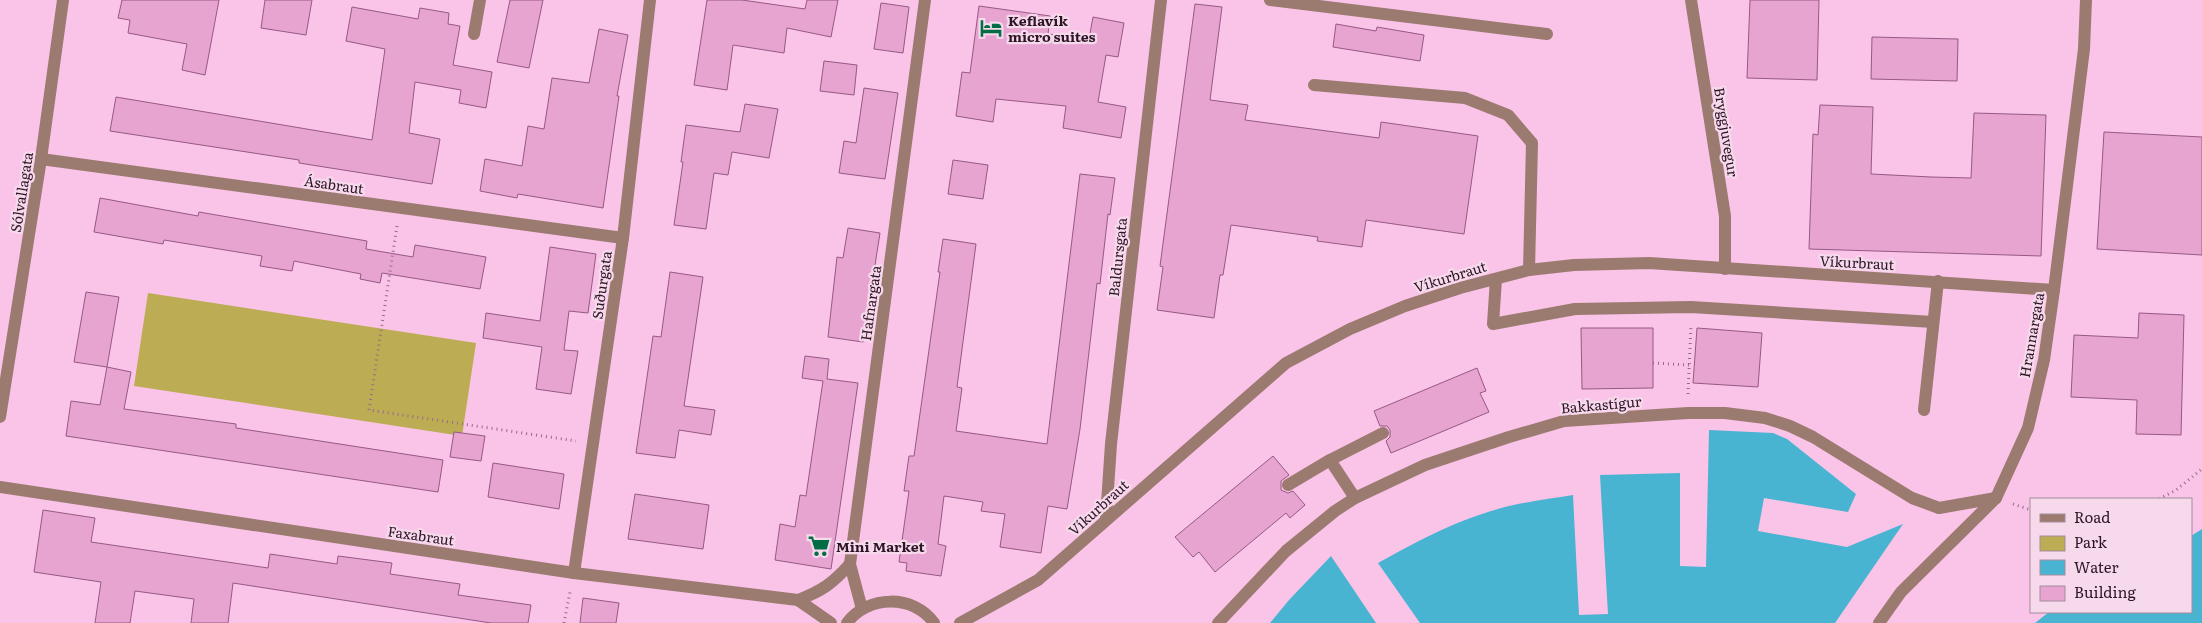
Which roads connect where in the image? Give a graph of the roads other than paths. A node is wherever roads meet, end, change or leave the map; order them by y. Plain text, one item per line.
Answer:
1 (63, 0) edge
2 (480, 0) edge
3 (650, 0) edge
4 (925, 0) edge
5 (1161, 0) edge
6 (1270, 0) edge
7 (1691, 0) edge
8 (2086, 0) edge
9 (474, 34) dead end
10 (1547, 34) dead end
11 (1314, 85) dead end
12 (41, 159) junction
13 (623, 238) junction
14 (1529, 270) junction
15 (1725, 270) junction
16 (1496, 278) junction
17 (1938, 281) junction
18 (2054, 290) junction
19 (1933, 322) junction
20 (1924, 410) dead end
21 (0, 417) edge
22 (1382, 433) dead end
23 (1330, 460) junction
24 (1288, 485) dead end
25 (0, 487) edge
26 (1355, 498) junction
27 (1996, 498) junction
28 (1106, 518) junction
29 (850, 564) junction
30 (574, 573) junction
31 (798, 600) junction
32 (862, 609) junction
33 (831, 623) edge
34 (847, 623) edge
35 (934, 623) edge
36 (960, 623) edge
37 (1218, 623) edge
38 (1879, 623) edge

1 - 12 street, Sólvallagata
2 - 9 street
3 - 13 street, Suðurgata
4 - 29 street, Hafnargata
5 - 28 street, Baldursgata
6 - 10 street
7 - 15 street, Bryggjuvegur
8 - 18 street, Hrannargata
11 - 14 street
12 - 13 street, Ásabraut
12 - 21 street, Sólvallagata
13 - 30 street, Suðurgata
14 - 15 street, Víkurbraut
14 - 16 street, Víkurbraut
15 - 17 street, Víkurbraut
16 - 19 street
16 - 28 street, Víkurbraut
17 - 18 street, Víkurbraut
17 - 19 street
18 - 27 street, Hrannargata
19 - 20 street
22 - 23 street
23 - 24 street
23 - 26 street
25 - 30 street, Faxabraut
26 - 27 street, Bakkastígur
26 - 37 street, Bakkastígur
27 - 38 street, Hrannargata
28 - 36 street, Víkurbraut
29 - 31 street
29 - 32 street, Hafnargata
30 - 31 street, Faxabraut
31 - 33 street, Faxabraut
32 - 34 street
32 - 35 street

